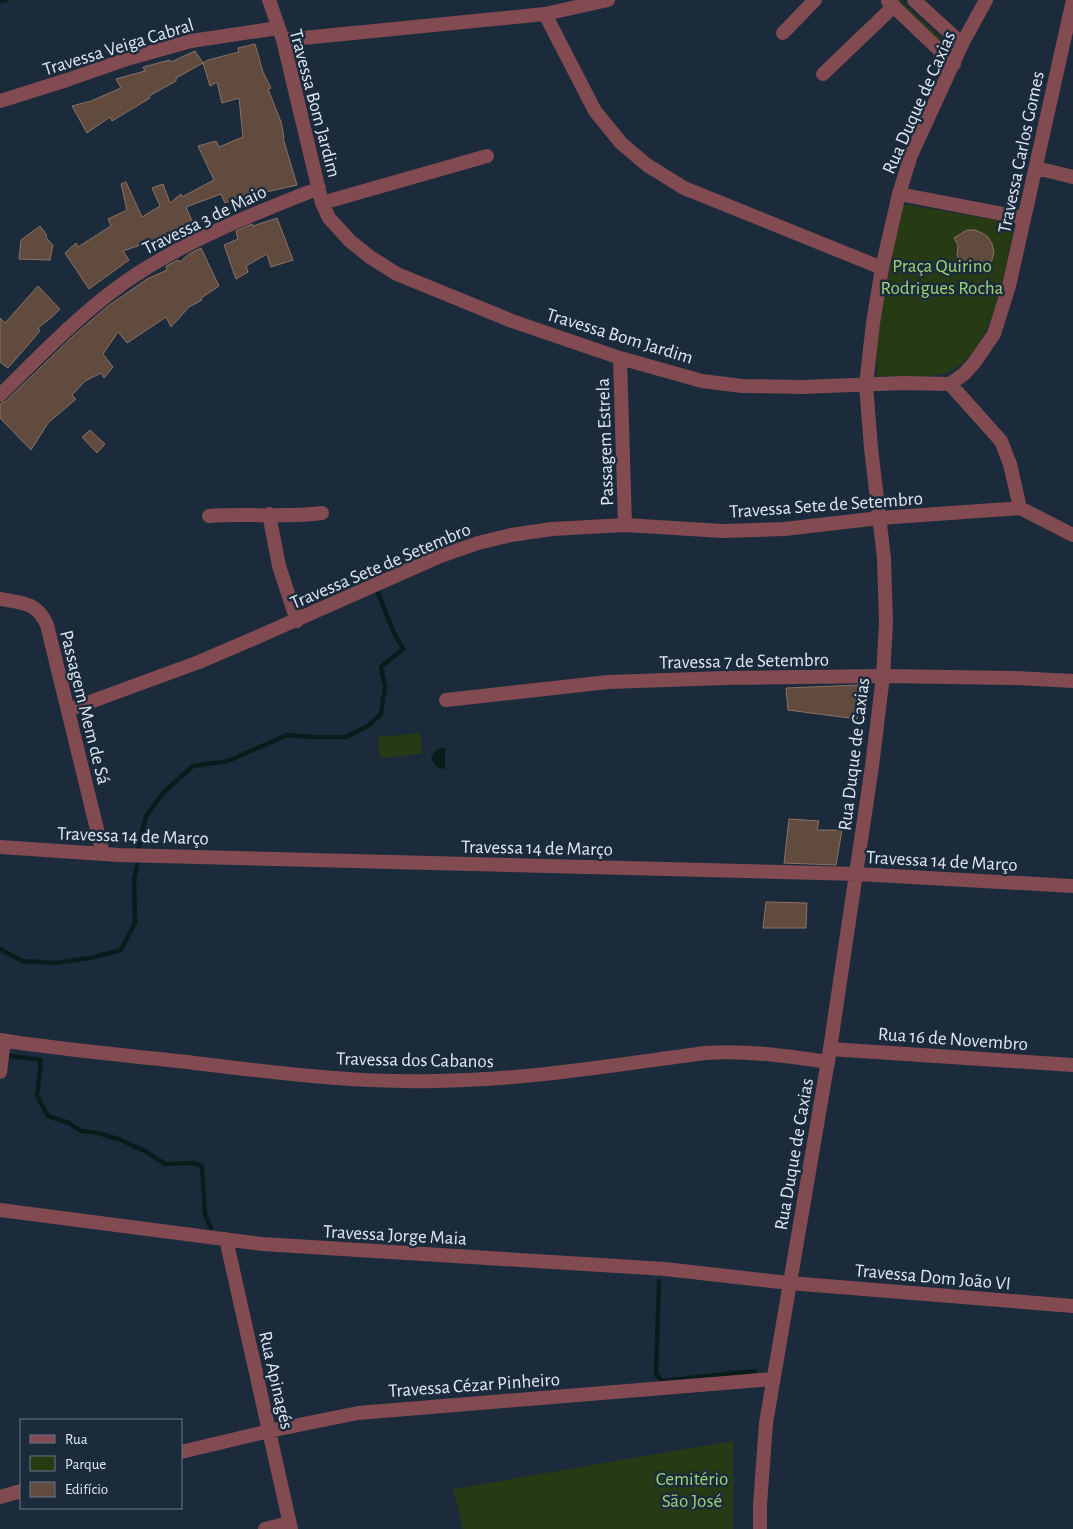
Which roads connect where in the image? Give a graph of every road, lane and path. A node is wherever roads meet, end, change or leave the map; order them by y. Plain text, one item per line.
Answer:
1 (269, 0) edge
2 (608, 0) edge
3 (815, 0) edge
4 (914, 0) edge
5 (986, 0) edge
6 (1073, 0) edge
7 (891, 3) edge
8 (545, 14) junction
9 (280, 34) junction
10 (783, 34) dead end
11 (962, 44) junction
12 (954, 64) junction
13 (823, 74) dead end
14 (0, 101) edge
15 (487, 156) dead end
16 (1036, 168) junction
17 (1073, 177) edge
18 (319, 188) junction
19 (899, 194) junction
20 (322, 203) junction
21 (1024, 218) junction
22 (882, 268) junction
23 (620, 358) junction
24 (950, 384) junction
25 (866, 385) junction
26 (0, 395) edge
27 (1020, 508) junction
28 (322, 513) dead end
29 (269, 514) junction
30 (209, 516) dead end
31 (880, 518) junction
32 (625, 525) junction
33 (1073, 535) edge
34 (0, 599) edge
35 (296, 621) junction
36 (883, 676) junction
37 (1073, 680) edge
38 (446, 700) dead end
39 (68, 710) junction
40 (0, 847) edge
41 (103, 854) junction
42 (857, 874) junction
43 (1073, 886) edge
44 (2, 1040) edge
45 (829, 1055) junction
46 (1073, 1065) edge
47 (0, 1072) edge
48 (0, 1210) edge
49 (226, 1239) junction
50 (789, 1283) junction
51 (1073, 1306) edge
52 (773, 1379) junction
53 (269, 1431) junction
54 (182, 1452) edge
55 (20, 1491) edge
56 (0, 1497) edge
57 (290, 1526) edge
58 (265, 1529) edge
59 (760, 1529) edge

1 - 9 street, Travessa Bom Jardim
2 - 8 street, Travessa Veiga Cabral
3 - 10 street
4 - 11 street
5 - 11 street, Rua Duque de Caxias
6 - 16 street, Travessa Carlos Gomes
7 - 12 street
7 - 13 street
8 - 9 street, Travessa Veiga Cabral
8 - 22 street
9 - 14 street, Travessa Veiga Cabral
9 - 18 street, Travessa Bom Jardim
11 - 12 street, Rua Duque de Caxias
12 - 19 street, Rua Duque de Caxias
15 - 20 street
16 - 17 street
16 - 21 street, Travessa Carlos Gomes
18 - 20 street, Travessa Bom Jardim
18 - 26 street, Travessa 3 de Maio
19 - 21 street
19 - 22 street, Rua Duque de Caxias
20 - 23 street, Travessa Bom Jardim
21 - 24 street, Travessa Carlos Gomes
22 - 25 street, Rua Duque de Caxias
23 - 25 street, Travessa Bom Jardim
23 - 32 street, Passagem Estrela
24 - 25 street, Travessa Bom Jardim
24 - 27 street
25 - 31 street, Rua Duque de Caxias
27 - 31 street, Travessa Sete de Setembro
27 - 33 street
28 - 29 street
29 - 30 street
29 - 35 street
31 - 32 street, Travessa Sete de Setembro
31 - 36 street, Rua Duque de Caxias
32 - 35 street, Travessa Sete de Setembro
34 - 39 street, Passagem Mem de Sá
35 - 39 street, Travessa Sete de Setembro
36 - 37 street, Travessa 7 de Setembro
36 - 38 street, Travessa 7 de Setembro
36 - 42 street, Rua Duque de Caxias
39 - 41 street, Passagem Mem de Sá
40 - 41 street, Travessa 14 de Março
41 - 42 street, Travessa 14 de Março
42 - 43 street, Travessa 14 de Março
42 - 45 street, Rua Duque de Caxias
44 - 45 street, Travessa dos Cabanos
44 - 47 street
45 - 46 street, Rua 16 de Novembro
45 - 50 street, Rua Duque de Caxias
48 - 49 street, Travessa Jorge Maia
49 - 50 street, Travessa Jorge Maia
49 - 53 street, Rua Apinagés
50 - 51 street, Travessa Dom João VI
50 - 52 street, Rua Duque de Caxias
52 - 53 street, Travessa Cézar Pinheiro
52 - 59 street, Rua Duque de Caxias
53 - 54 street, Travessa Cézar Pinheiro
53 - 57 street, Rua Apinagés
55 - 56 street
57 - 58 street

